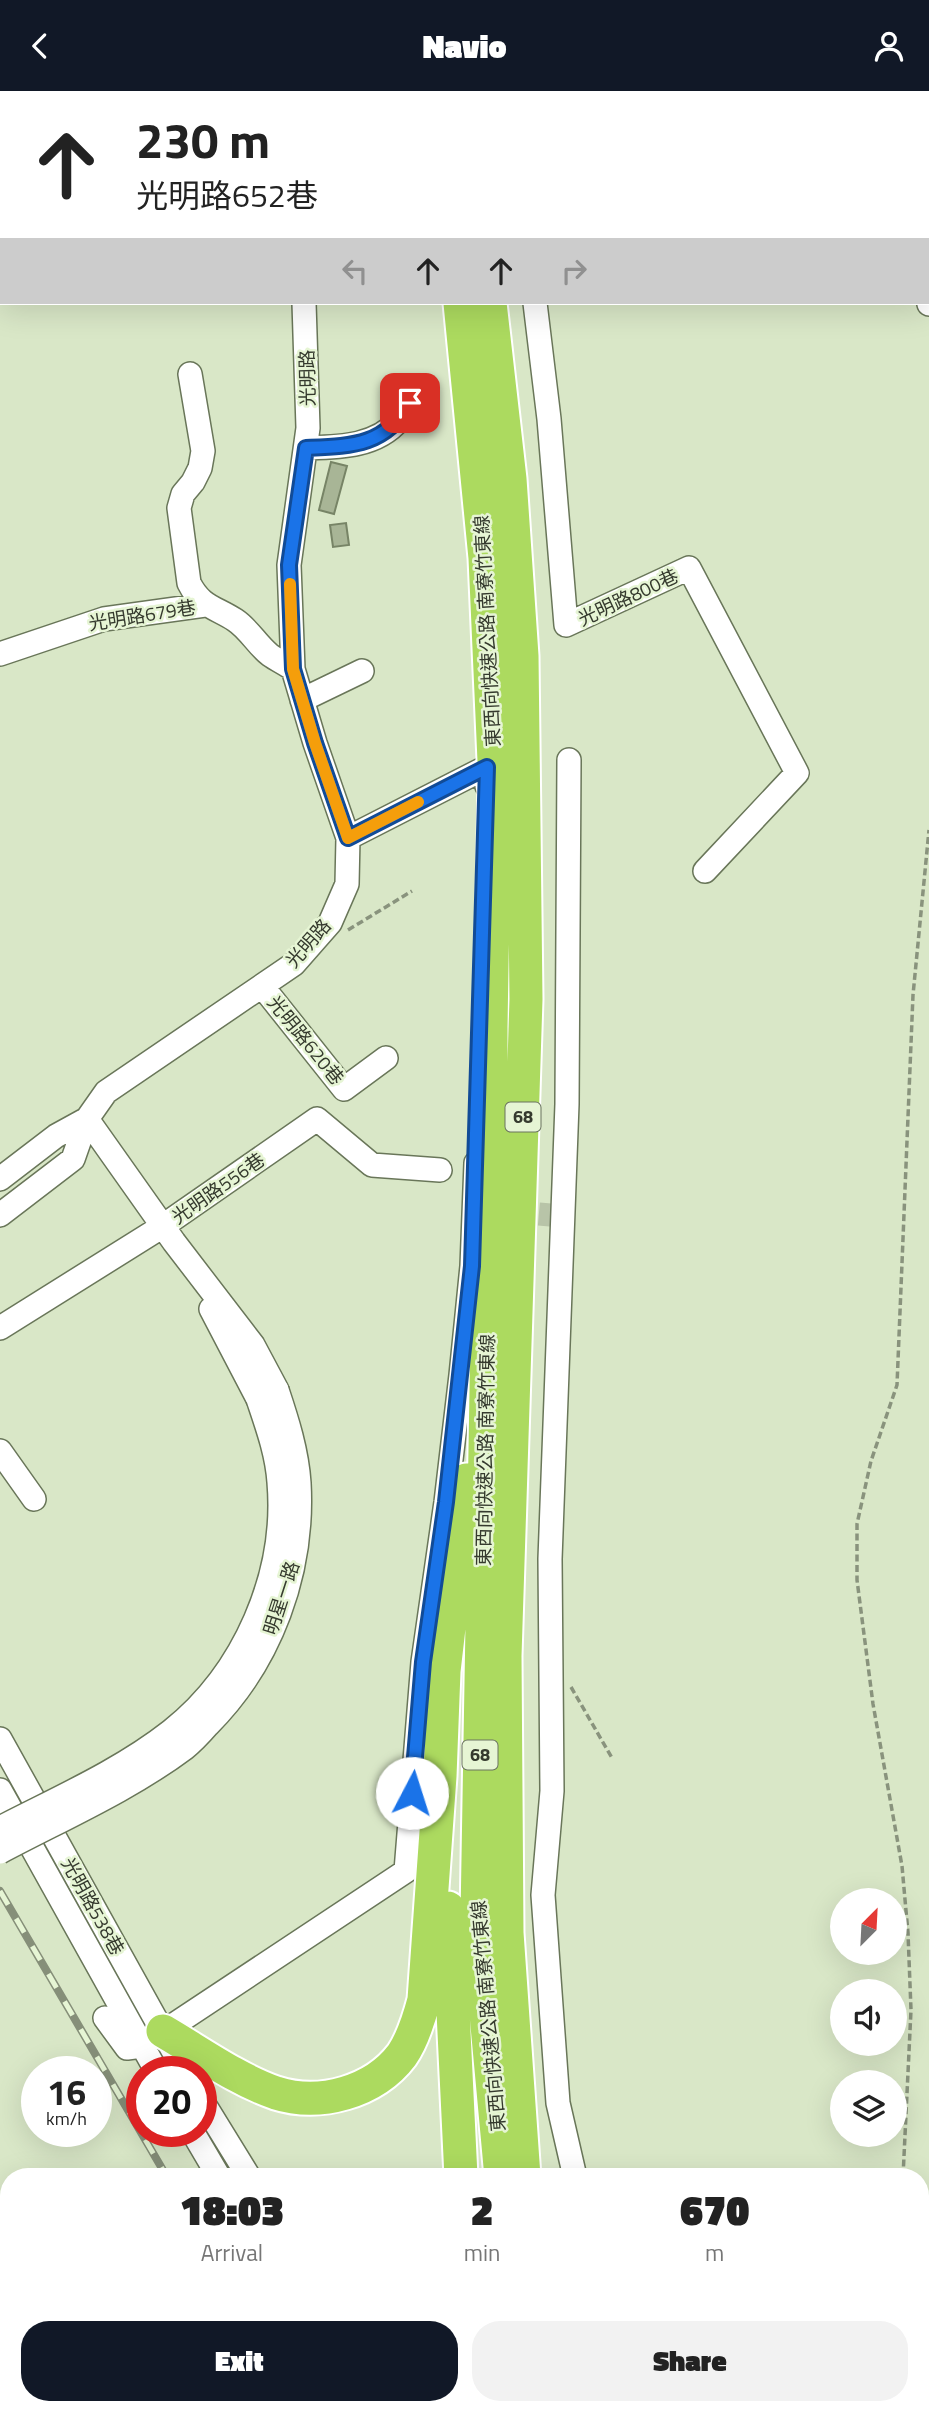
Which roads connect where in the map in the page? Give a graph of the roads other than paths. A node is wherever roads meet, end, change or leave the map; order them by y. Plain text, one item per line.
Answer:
1 (304, 305) edge
2 (460, 305) edge
3 (490, 305) edge
4 (535, 305) edge
5 (190, 374) dead end
6 (419, 387) dead end
7 (306, 448) junction
8 (205, 605) junction
9 (0, 654) edge
10 (293, 669) junction
11 (362, 671) dead end
12 (302, 700) junction
13 (569, 760) dead end
14 (348, 838) junction
15 (705, 871) dead end
16 (262, 986) junction
17 (386, 1058) dead end
18 (87, 1119) junction
19 (440, 1170) dead end
20 (0, 1179) edge
21 (0, 1215) edge
22 (169, 1234) junction
23 (0, 1328) edge
24 (486, 1332) junction
25 (268, 1395) junction
26 (0, 1451) edge
27 (34, 1499) dead end
28 (0, 1739) edge
29 (440, 1776) junction
30 (0, 1790) edge
31 (0, 1828) edge
32 (0, 1852) edge
33 (507, 1933) junction
34 (106, 2018) dead end
35 (152, 2038) junction
36 (155, 2056) edge
37 (169, 2056) edge
38 (217, 2125) edge
39 (201, 2147) edge
40 (214, 2168) edge
41 (243, 2168) edge
42 (461, 2168) edge
43 (500, 2168) edge
44 (523, 2168) edge
45 (545, 2168) edge
46 (573, 2168) edge

1 - 7 street, 光明路
2 - 24 highway, 東西向快速公路 南寮竹東線 / 68
3 - 33 highway, 東西向快速公路 南寮竹東線 / 68
4 - 15 street, 光明路800巷
5 - 8 street
6 - 7 street
7 - 10 street, 光明路
8 - 9 street, 光明路679巷
8 - 10 street
10 - 12 street, 光明路
11 - 12 street
12 - 14 street, 光明路
13 - 46 street
14 - 16 street, 光明路
14 - 35 street
16 - 17 street, 光明路620巷
16 - 18 street, 光明路
18 - 20 street, 光明路
18 - 21 street, 光明路
18 - 22 street, 明星一路
19 - 22 street, 光明路556巷
22 - 23 street, 光明路556巷
22 - 25 street, 明星一路
24 - 29 highway
24 - 43 highway, 東西向快速公路 南寮竹東線 / 68
25 - 31 street, 明星一路, bridge
25 - 32 street, 明星一路, bridge
26 - 27 street
28 - 35 street, 光明路538巷
29 - 35 highway
29 - 42 highway
30 - 35 street, 光明路538巷
33 - 44 highway, 東西向快速公路 南寮竹東線 / 68
33 - 45 highway
34 - 35 street
35 - 36 street, 光明路538巷
35 - 37 street, 光明路538巷
38 - 41 street
39 - 40 street

